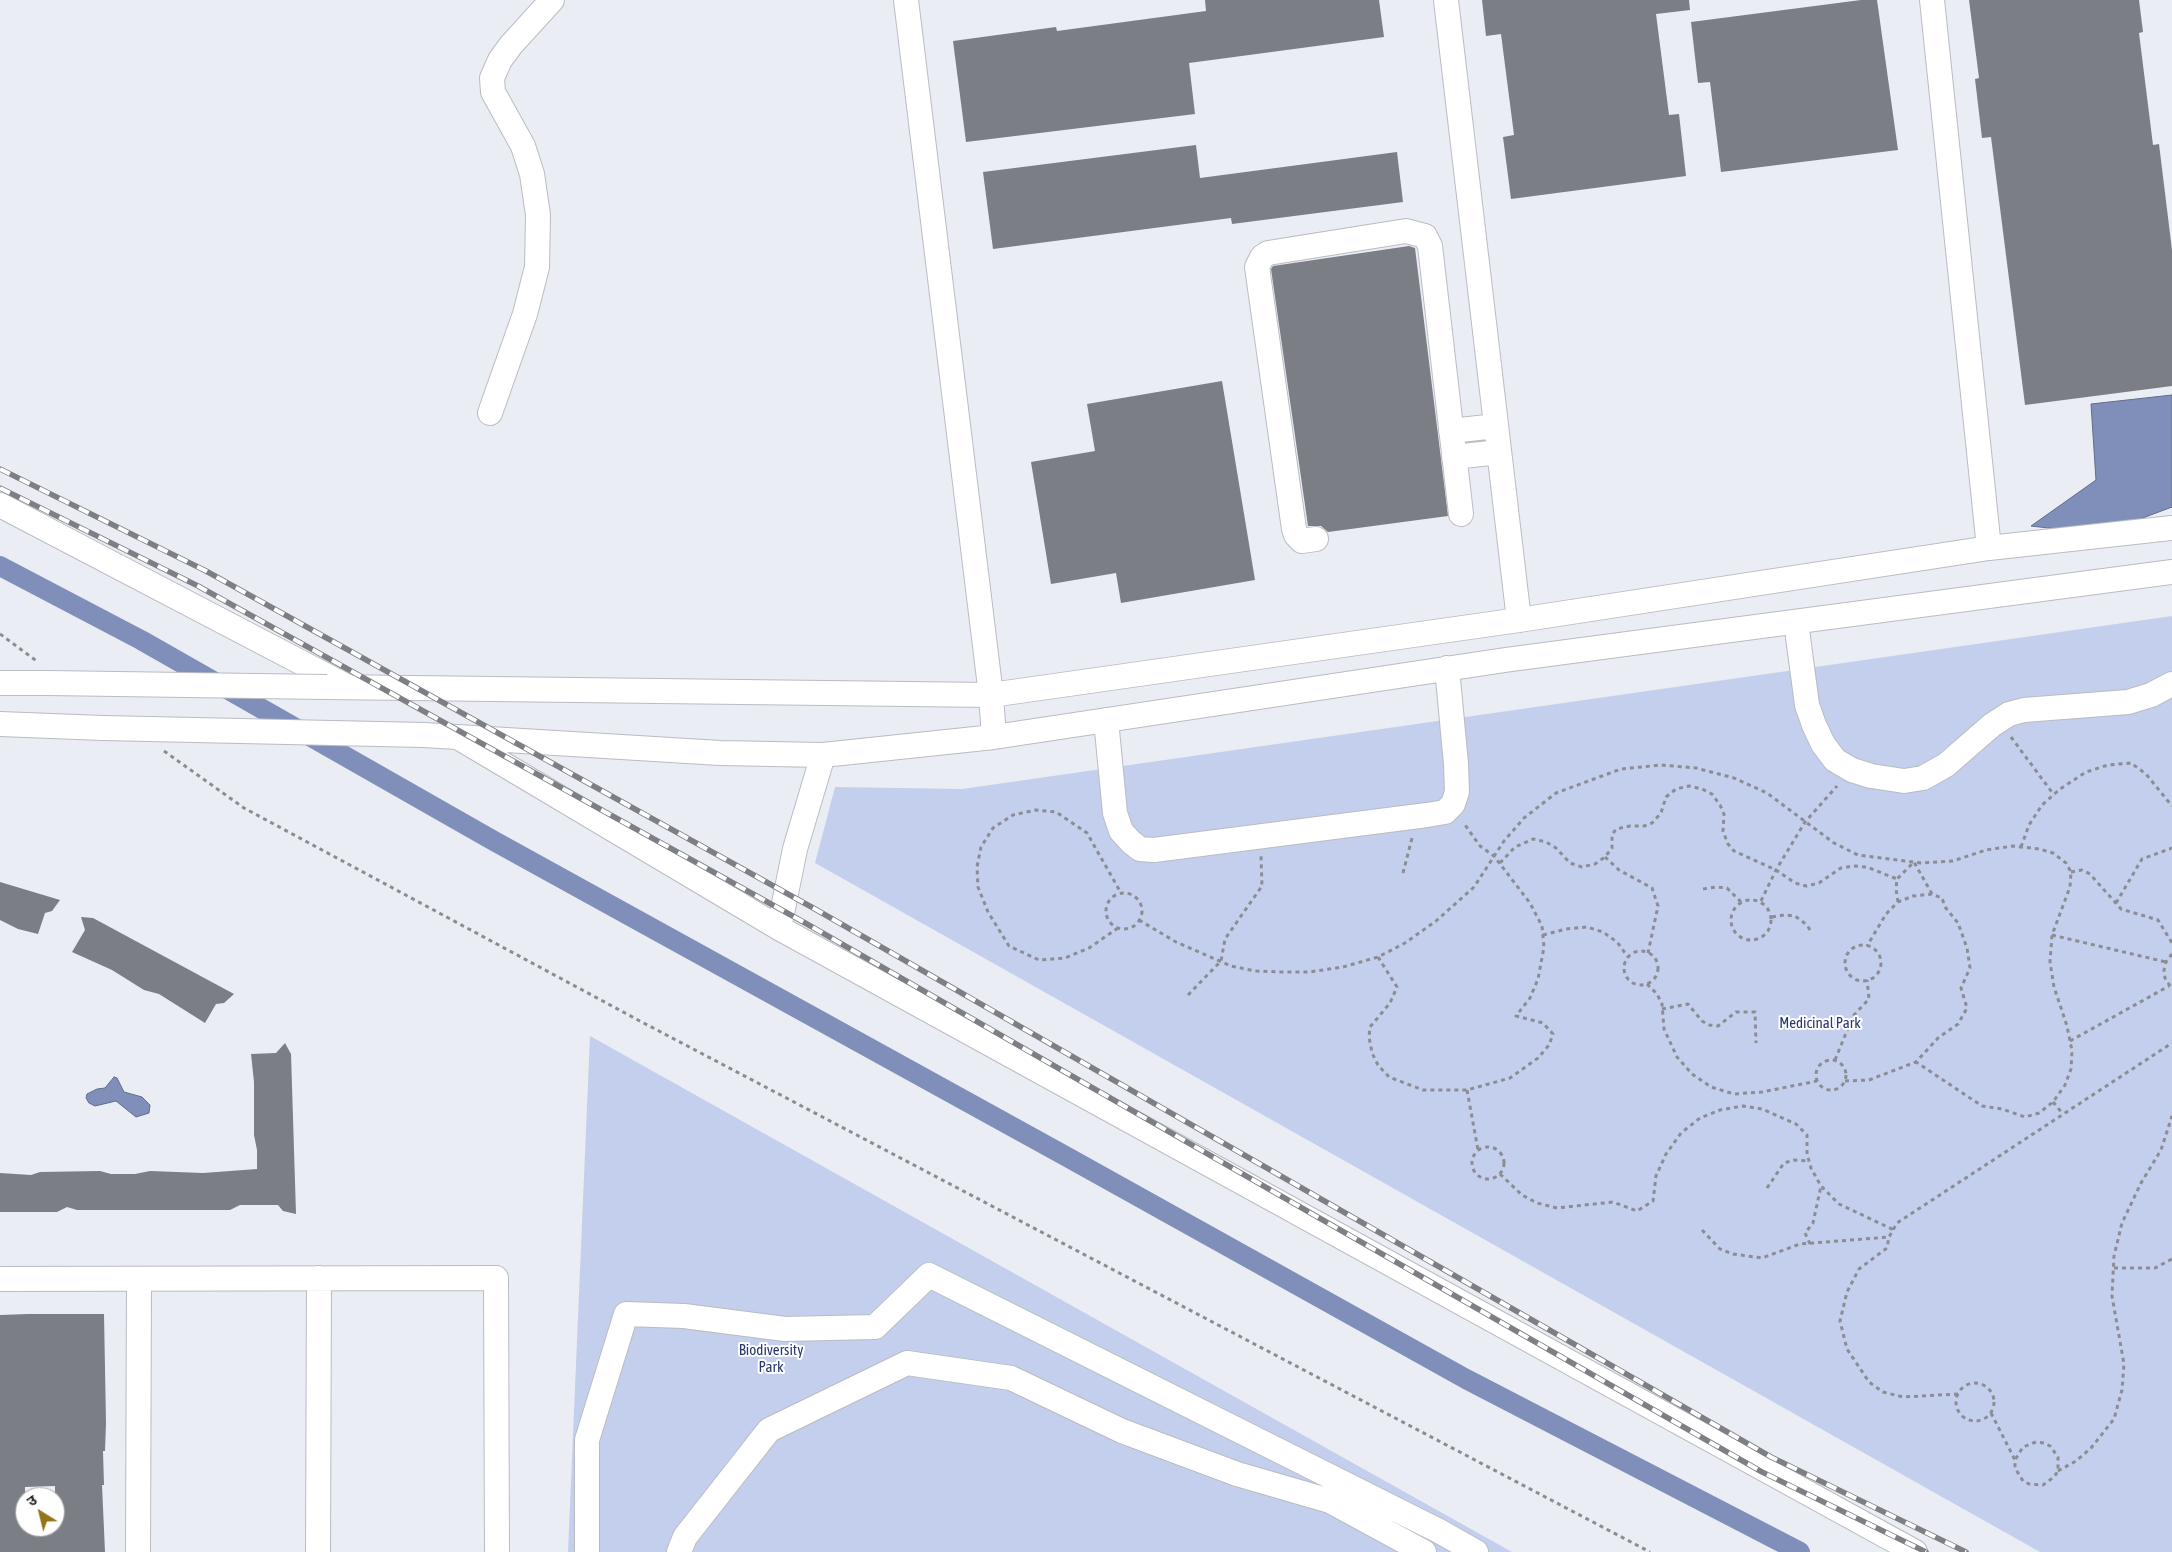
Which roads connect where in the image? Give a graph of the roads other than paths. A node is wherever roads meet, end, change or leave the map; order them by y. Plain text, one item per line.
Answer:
1 (552, 0) edge
2 (906, 0) edge
3 (1446, 0) edge
4 (1932, 0) edge
5 (490, 413) dead end
6 (1496, 426) junction
7 (1451, 432) junction
8 (1499, 452) junction
9 (1454, 457) junction
10 (0, 505) edge
11 (1461, 514) dead end
12 (2172, 528) edge
13 (1316, 539) dead end
14 (1989, 548) junction
15 (2172, 572) edge
16 (1519, 620) junction
17 (1796, 622) junction
18 (1447, 668) junction
19 (0, 682) edge
20 (2172, 684) edge
21 (337, 687) junction
22 (991, 695) junction
23 (1106, 720) junction
24 (0, 724) edge
25 (457, 737) junction
26 (994, 737) junction
27 (823, 755) junction
28 (779, 928) junction
29 (319, 1278) junction
30 (0, 1279) edge
31 (139, 1279) junction
32 (138, 1552) edge
33 (318, 1552) edge
34 (497, 1552) edge
35 (587, 1552) edge
36 (679, 1552) edge
37 (1424, 1552) edge
38 (1476, 1552) edge
39 (1915, 1552) edge

1 - 5 street
2 - 22 street
3 - 6 street
4 - 14 street
6 - 7 street
6 - 8 street
7 - 9 street
7 - 13 street
8 - 9 street
8 - 16 street
9 - 11 street
10 - 21 street
12 - 14 street
14 - 16 street
15 - 17 street
16 - 22 street
17 - 18 street
17 - 20 street
18 - 23 street
18 - 23 street
19 - 21 street, bridge
21 - 22 street
22 - 26 street
23 - 26 street
24 - 25 street, bridge
25 - 27 street
25 - 28 street
26 - 27 street
27 - 28 street
28 - 39 street
29 - 31 street
29 - 33 street
29 - 34 street
30 - 31 street
31 - 32 street
35 - 38 street
36 - 37 street

